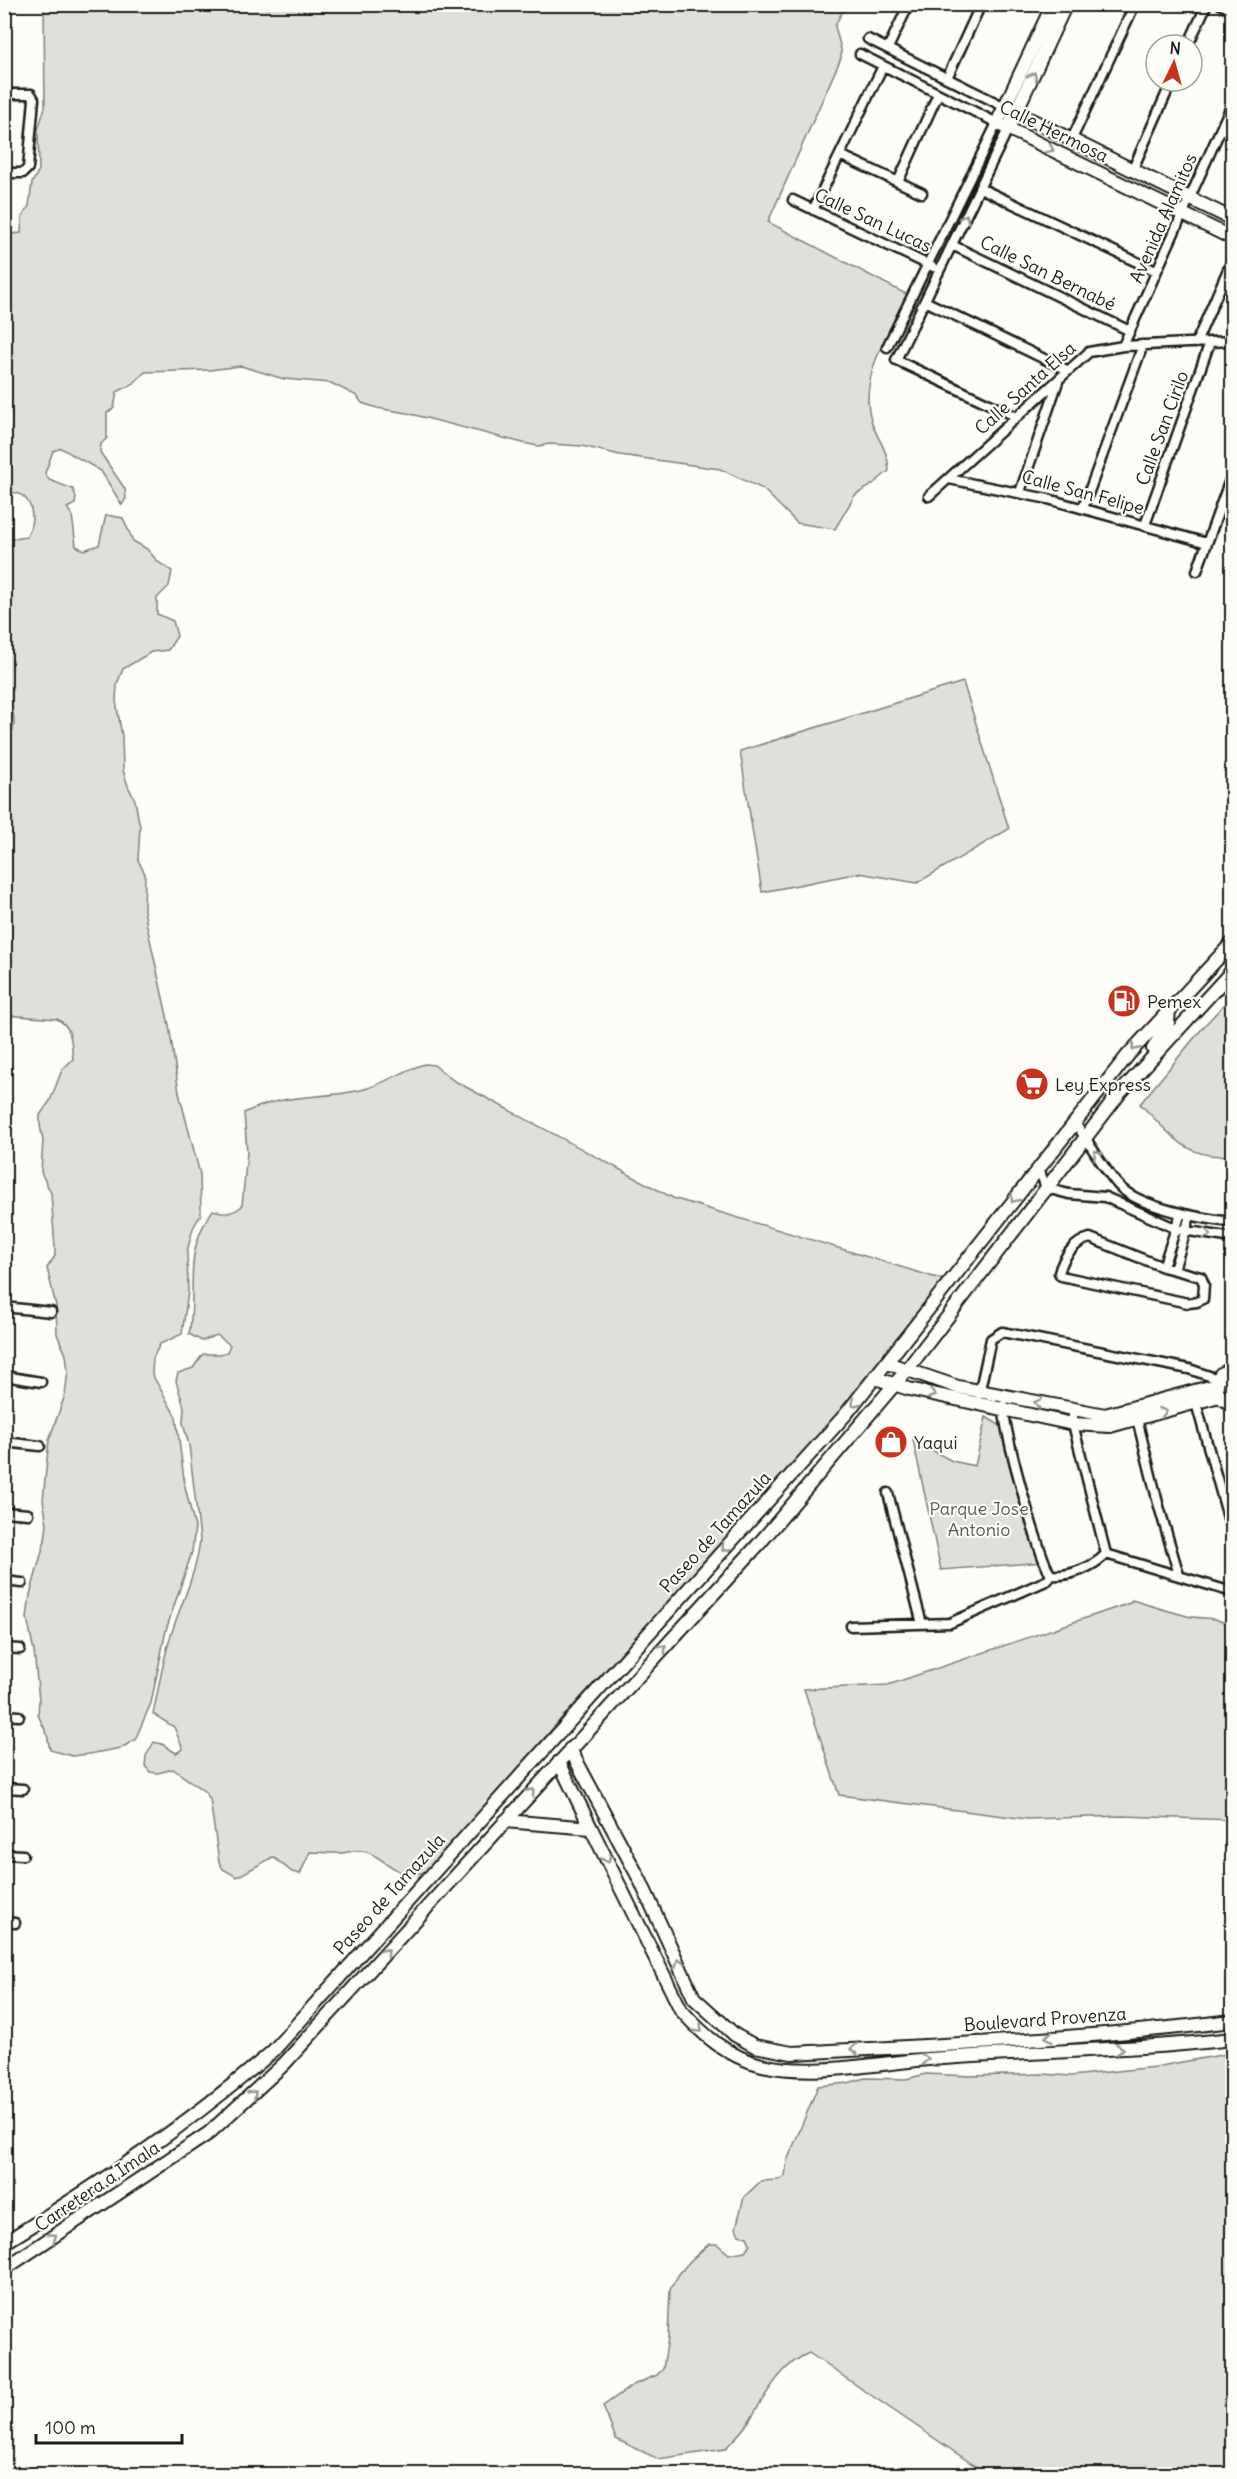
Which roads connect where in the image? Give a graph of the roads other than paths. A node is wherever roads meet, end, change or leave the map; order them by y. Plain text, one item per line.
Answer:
1 (909, 4) edge
2 (981, 4) edge
3 (1053, 4) edge
4 (1066, 4) edge
5 (1135, 4) edge
6 (1207, 4) edge
7 (1220, 4) edge
8 (1233, 10) edge
9 (1194, 33) edge
10 (868, 39) dead end
11 (888, 48) junction
12 (860, 54) dead end
13 (883, 66) junction
14 (947, 78) junction
15 (1167, 93) edge
16 (4, 94) edge
17 (938, 94) junction
18 (1233, 104) edge
19 (1011, 110) junction
20 (1003, 126) junction
21 (1071, 141) junction
22 (840, 155) junction
23 (1132, 171) junction
24 (4, 173) edge
25 (898, 182) junction
26 (980, 188) junction
27 (922, 193) dead end
28 (1189, 198) junction
29 (793, 200) dead end
30 (813, 210) junction
31 (1182, 214) junction
32 (1233, 219) edge
33 (1233, 238) edge
34 (952, 245) junction
35 (1233, 260) edge
36 (928, 265) junction
37 (939, 270) junction
38 (1156, 271) junction
39 (925, 301) junction
40 (1131, 331) junction
41 (1233, 341) edge
42 (1210, 342) junction
43 (1196, 343) junction
44 (1143, 345) junction
45 (1123, 346) junction
46 (886, 347) dead end
47 (1067, 370) junction
48 (1059, 377) junction
49 (1017, 417) junction
50 (1233, 474) edge
51 (949, 479) junction
52 (1020, 492) junction
53 (928, 496) dead end
54 (1083, 508) junction
55 (1145, 525) junction
56 (1207, 543) junction
57 (1197, 571) dead end
58 (1233, 943) edge
59 (1233, 971) edge
60 (1169, 1009) junction
61 (1148, 1061) junction
62 (1074, 1122) junction
63 (1086, 1137) junction
64 (1038, 1169) junction
65 (1116, 1180) junction
66 (1046, 1188) junction
67 (1105, 1197) junction
68 (1145, 1201) junction
69 (1140, 1212) junction
70 (1185, 1215) junction
71 (1233, 1222) edge
72 (1181, 1230) junction
73 (1233, 1238) edge
74 (1163, 1267) junction
75 (1174, 1270) junction
76 (4, 1307) edge
77 (51, 1312) dead end
78 (887, 1363) junction
79 (1233, 1369) edge
80 (906, 1371) junction
81 (4, 1376) edge
82 (875, 1378) junction
83 (41, 1382) dead end
84 (894, 1384) junction
85 (1218, 1386) junction
86 (980, 1390) junction
87 (1005, 1396) junction
88 (1196, 1403) junction
89 (1233, 1403) edge
90 (977, 1404) junction
91 (1003, 1410) junction
92 (1073, 1411) junction
93 (1136, 1414) junction
94 (1073, 1424) junction
95 (4, 1442) edge
96 (40, 1446) dead end
97 (888, 1493) dead end
98 (4, 1512) edge
99 (28, 1514) dead end
100 (1233, 1532) edge
101 (1106, 1554) junction
102 (1051, 1575) junction
103 (1179, 1575) junction
104 (4, 1581) edge
105 (22, 1583) dead end
106 (1233, 1592) edge
107 (922, 1624) junction
108 (851, 1626) dead end
109 (4, 1648) edge
110 (20, 1649) dead end
111 (4, 1715) edge
112 (19, 1716) dead end
113 (570, 1749) junction
114 (558, 1762) junction
115 (4, 1788) edge
116 (23, 1789) dead end
117 (505, 1821) junction
118 (591, 1828) junction
119 (4, 1854) edge
120 (23, 1855) dead end
121 (4, 1922) edge
122 (15, 1923) dead end
123 (668, 1939) junction
124 (650, 1947) junction
125 (1233, 2021) edge
126 (1196, 2026) junction
127 (1233, 2039) edge
128 (1198, 2043) junction
129 (897, 2047) junction
130 (900, 2061) junction
131 (192, 2117) joint
132 (208, 2133) joint
133 (4, 2243) edge
134 (6, 2265) edge

1 - 11 street
2 - 14 street
3 - 19 main road
19 -> 4 main road
5 - 21 street
6 - 9 street
7 - 8 street
10 - 11 street, Calle Hermosa
11 - 14 street, Calle Hermosa
12 - 13 street, Calle Hermosa
13 - 17 street, Calle Hermosa
13 - 22 street
14 - 19 street, Calle Hermosa
15 - 23 street
16 - 24 street
17 - 20 street, Calle Hermosa
17 - 25 street
18 - 28 street, Avenida Alamitos
19 - 20 main road
19 - 21 main road, Calle Hermosa
20 - 26 street
20 -> 31 main road, Calle Hermosa
20 - 36 street
21 - 23 main road, Calle Hermosa
22 - 25 street
22 - 30 street
23 - 28 main road, Calle Hermosa
25 - 27 street
34 -> 26 street
26 - 38 street
28 - 31 street, Avenida Alamitos
28 - 32 main road, Calle Hermosa
29 - 30 street, Calle San Lucas
30 - 36 street, Calle San Lucas
31 - 33 main road, Calle Hermosa
31 - 38 street, Avenida Alamitos
34 - 37 street
34 - 40 street, Calle San Bernabé
35 - 43 street
36 - 37 street, Calle San Lucas
36 - 46 street
37 - 39 street
38 - 40 street, Avenida Alamitos
39 - 47 street
39 - 49 street
40 - 45 street, Avenida Alamitos
41 - 42 street, Calle Santa Elsa
42 - 43 street, Calle Santa Elsa
42 - 55 street, Calle San Cirilo
43 - 44 street, Calle Santa Elsa
44 - 45 street, Calle Santa Elsa
44 - 54 street
45 - 47 street, Calle Santa Elsa
47 - 48 street, Calle Santa Elsa
48 - 49 street, Calle Santa Elsa
48 - 52 street
49 - 51 street, Calle Santa Elsa
50 - 56 street
51 - 52 street, Calle San Felipe
51 - 53 street, Calle Santa Elsa
52 - 54 street, Calle San Felipe
54 - 55 street, Calle San Felipe
55 - 56 street, Calle San Felipe
56 - 57 street
58 - 60 main road, Paseo de Tamazula
59 - 61 main road, Paseo de Tamazula
60 - 61 main road
60 -> 62 main road, Paseo de Tamazula
61 - 63 main road, Paseo de Tamazula
62 - 63 street
62 - 64 main road, Paseo de Tamazula
65 -> 63 street
63 - 66 main road, Paseo de Tamazula
64 - 66 street
64 -> 78 main road, Paseo de Tamazula
65 - 67 street
65 - 68 street
66 - 67 street
66 - 80 main road, Paseo de Tamazula
67 - 69 street
68 - 69 street
68 - 70 street
69 - 72 street
70 - 71 street
70 - 72 street
72 -> 73 street
72 - 74 street
72 - 75 street
74 - 75 street
74 - 75 street
76 - 77 street
78 - 80 main road
78 - 82 main road, Paseo de Tamazula
79 - 85 main road
80 - 84 main road, Paseo de Tamazula
80 - 86 main road
81 - 83 street
82 - 84 main road
82 -> 131 main road, Paseo de Tamazula
84 -> 90 main road
113 -> 84 main road, Paseo de Tamazula
85 - 86 street
85 - 88 main road
85 - 89 main road
85 - 93 main road
86 - 87 main road
86 - 90 street
87 - 91 street
92 -> 87 main road
93 -> 88 main road
88 - 100 street
90 - 91 main road
91 - 94 main road
91 - 102 street
92 - 93 main road
92 - 94 street
93 - 94 main road
93 - 103 street
94 - 101 street
95 - 96 street
97 - 107 street
98 - 99 street
101 - 102 street
101 - 103 street
102 - 107 street
103 - 106 street
104 - 105 street
107 - 108 street
109 - 110 street
111 - 112 street
113 - 114 main road, Paseo de Tamazula
113 - 123 main road, Boulevard Provenza
117 -> 114 main road, Paseo de Tamazula
114 - 118 main road, Boulevard Provenza
115 - 116 street
117 - 118 main road
132 -> 117 main road, Paseo de Tamazula
118 -> 124 main road, Boulevard Provenza
119 - 120 street
121 - 122 street
123 - 124 main road
129 -> 123 main road, Boulevard Provenza
124 -> 130 main road, Boulevard Provenza
125 - 126 main road, Boulevard Provenza
126 - 128 main road
126 -> 129 main road, Boulevard Provenza
127 - 128 main road, Boulevard Provenza
130 -> 128 main road, Boulevard Provenza
129 - 130 main road
131 - 133 main road, Carretera a Imala
134 -> 132 main road, Carretera a Imala

